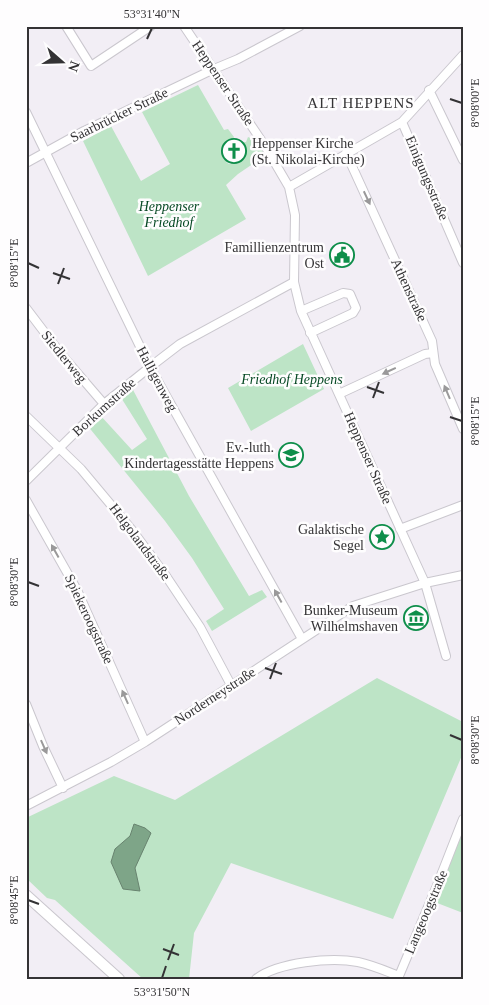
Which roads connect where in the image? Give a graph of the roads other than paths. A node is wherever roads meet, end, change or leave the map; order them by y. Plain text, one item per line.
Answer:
1 (66, 26) edge
2 (151, 26) edge
3 (184, 26) edge
4 (300, 26) edge
5 (462, 58) edge
6 (214, 69) junction
7 (429, 90) junction
8 (26, 112) edge
9 (402, 122) junction
10 (45, 152) junction
11 (346, 154) junction
12 (463, 160) edge
13 (26, 163) edge
14 (289, 187) junction
15 (463, 262) edge
16 (294, 282) junction
17 (26, 308) edge
18 (301, 311) junction
19 (310, 333) junction
20 (434, 353) junction
21 (150, 367) junction
22 (339, 394) junction
23 (104, 404) junction
24 (26, 416) edge
25 (463, 429) edge
26 (60, 448) junction
27 (26, 481) edge
28 (26, 500) edge
29 (463, 505) edge
30 (400, 529) junction
31 (463, 575) edge
32 (425, 583) junction
33 (302, 639) junction
34 (446, 656) dead end
35 (231, 685) junction
36 (26, 704) edge
37 (145, 742) junction
38 (63, 788) junction
39 (26, 806) edge
40 (463, 819) edge
41 (26, 895) edge
42 (400, 977) edge
43 (119, 979) edge
44 (256, 979) edge

1 - 2 street
3 - 6 street, Heppenser Straße
4 - 6 street, Saarbrücker Straße
5 - 7 street
6 - 10 street, Saarbrücker Straße
6 - 14 street, Heppenser Straße
7 - 9 street
7 - 12 street
8 - 10 street, Halligenweg
9 - 11 street
9 - 15 street, Einigungsstraße
10 - 13 street, Saarbrücker Straße
10 - 21 street, Halligenweg
11 - 14 street
11 -> 20 street, Athenstraße
14 - 16 street, Heppenser Straße
16 - 18 street, Heppenser Straße
16 - 21 street, Borkumstraße
17 - 23 street, Siedlerweg
18 - 19 street, Heppenser Straße
18 - 19 street
19 - 22 street, Heppenser Straße
20 -> 22 street
25 -> 20 street, Athenstraße
21 - 23 street, Borkumstraße
33 -> 21 street, Halligenweg
22 - 30 street, Heppenser Straße
23 - 26 street, Borkumstraße
24 - 26 street, Helgolandstraße
26 - 27 street, Borkumstraße
26 - 35 street, Helgolandstraße
37 -> 28 street, Spiekeroogstraße
29 - 30 street
30 - 32 street, Heppenser Straße
31 - 32 street, Norderneystraße
32 - 33 street, Norderneystraße
32 - 34 street, Heppenser Straße
33 - 35 street, Norderneystraße
35 - 37 street, Norderneystraße
36 -> 38 street
37 - 38 street, Norderneystraße
38 - 39 street, Norderneystraße
40 - 42 street, Langeoogstraße
41 - 43 main road
42 - 44 street, Langeoogstraße

